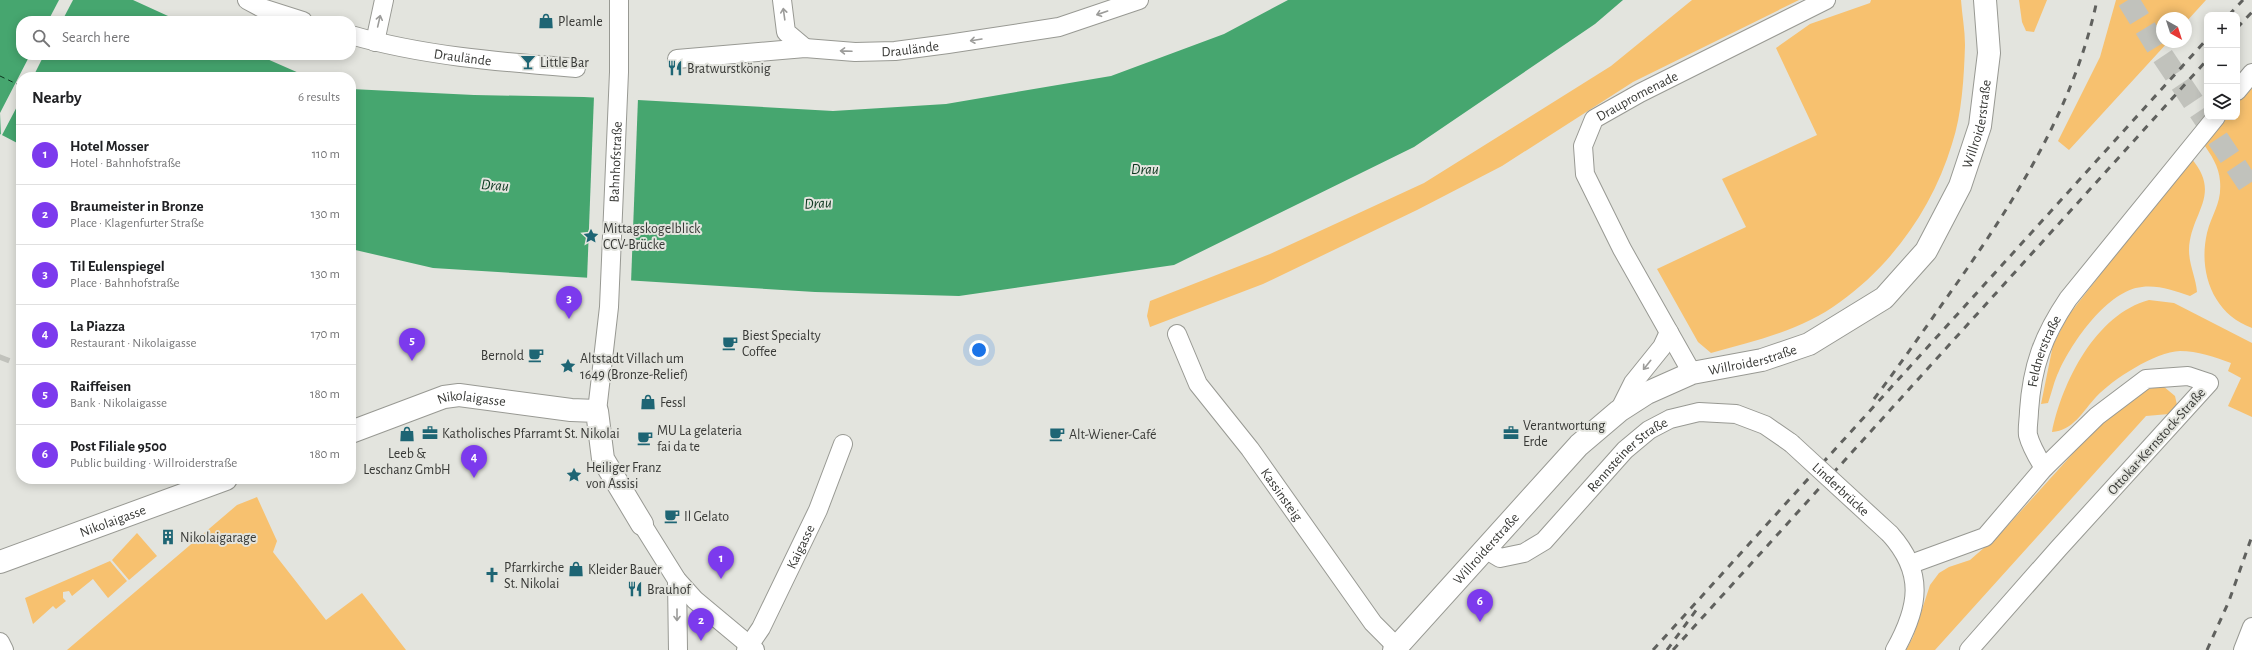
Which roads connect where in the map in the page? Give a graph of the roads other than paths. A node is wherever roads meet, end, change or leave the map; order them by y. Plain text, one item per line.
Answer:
1 (247, 0) edge
2 (384, 0) edge
3 (619, 0) edge
4 (782, 0) edge
5 (1139, 0) edge
6 (1826, 0) edge
7 (1985, 0) edge
8 (287, 16) edge
9 (356, 36) edge
10 (375, 42) junction
11 (805, 48) junction
12 (677, 59) dead end
13 (576, 68) dead end
14 (2252, 73) edge
15 (2240, 88) edge
16 (2214, 120) edge
17 (1669, 332) junction
18 (1178, 334) dead end
19 (1692, 374) junction
20 (598, 411) junction
21 (1619, 411) junction
22 (356, 430) edge
23 (1791, 443) joint
24 (843, 444) dead end
25 (2044, 468) junction
26 (212, 484) edge
27 (642, 524) joint
28 (1485, 549) junction
29 (0, 562) edge
30 (1911, 564) junction
31 (677, 580) junction
32 (2252, 627) edge
33 (0, 642) edge
34 (750, 648) edge
35 (1396, 649) edge
36 (4, 650) edge
37 (678, 650) edge
38 (1895, 650) edge
39 (1969, 650) edge
40 (2243, 650) edge

1 - 8 street
10 -> 2 street
3 - 20 street, Bahnhofstraße
11 -> 4 street
5 -> 11 street, Draulände
6 - 17 street, Draupromenade
7 - 19 street, Willroiderstraße
9 - 10 street, Draulände
10 - 13 street, Draulände
11 - 12 street, Draulände
14 - 15 street
16 - 25 street, Feldnerstraße
17 - 19 street, Draupromenade
17 -> 21 street
18 - 35 street, Kassinsteig
19 - 21 street, Willroiderstraße
20 - 22 street, Nikolaigasse
20 - 27 street, Bahnhofstraße
21 - 28 street, Willroiderstraße
23 - 28 street, Rennsteiner Straße
23 - 30 street, Linderbrücke, bridge
24 - 34 street, Kaigasse
25 - 30 street
25 - 39 street, Ottokar-Kernstock-Straße
26 - 29 street, Nikolaigasse
27 - 31 street, Bahnhofstraße
28 - 35 street, Willroiderstraße
30 - 38 street
31 - 34 street, Bahnhofstraße
31 -> 37 street
32 - 40 street
33 - 36 street

